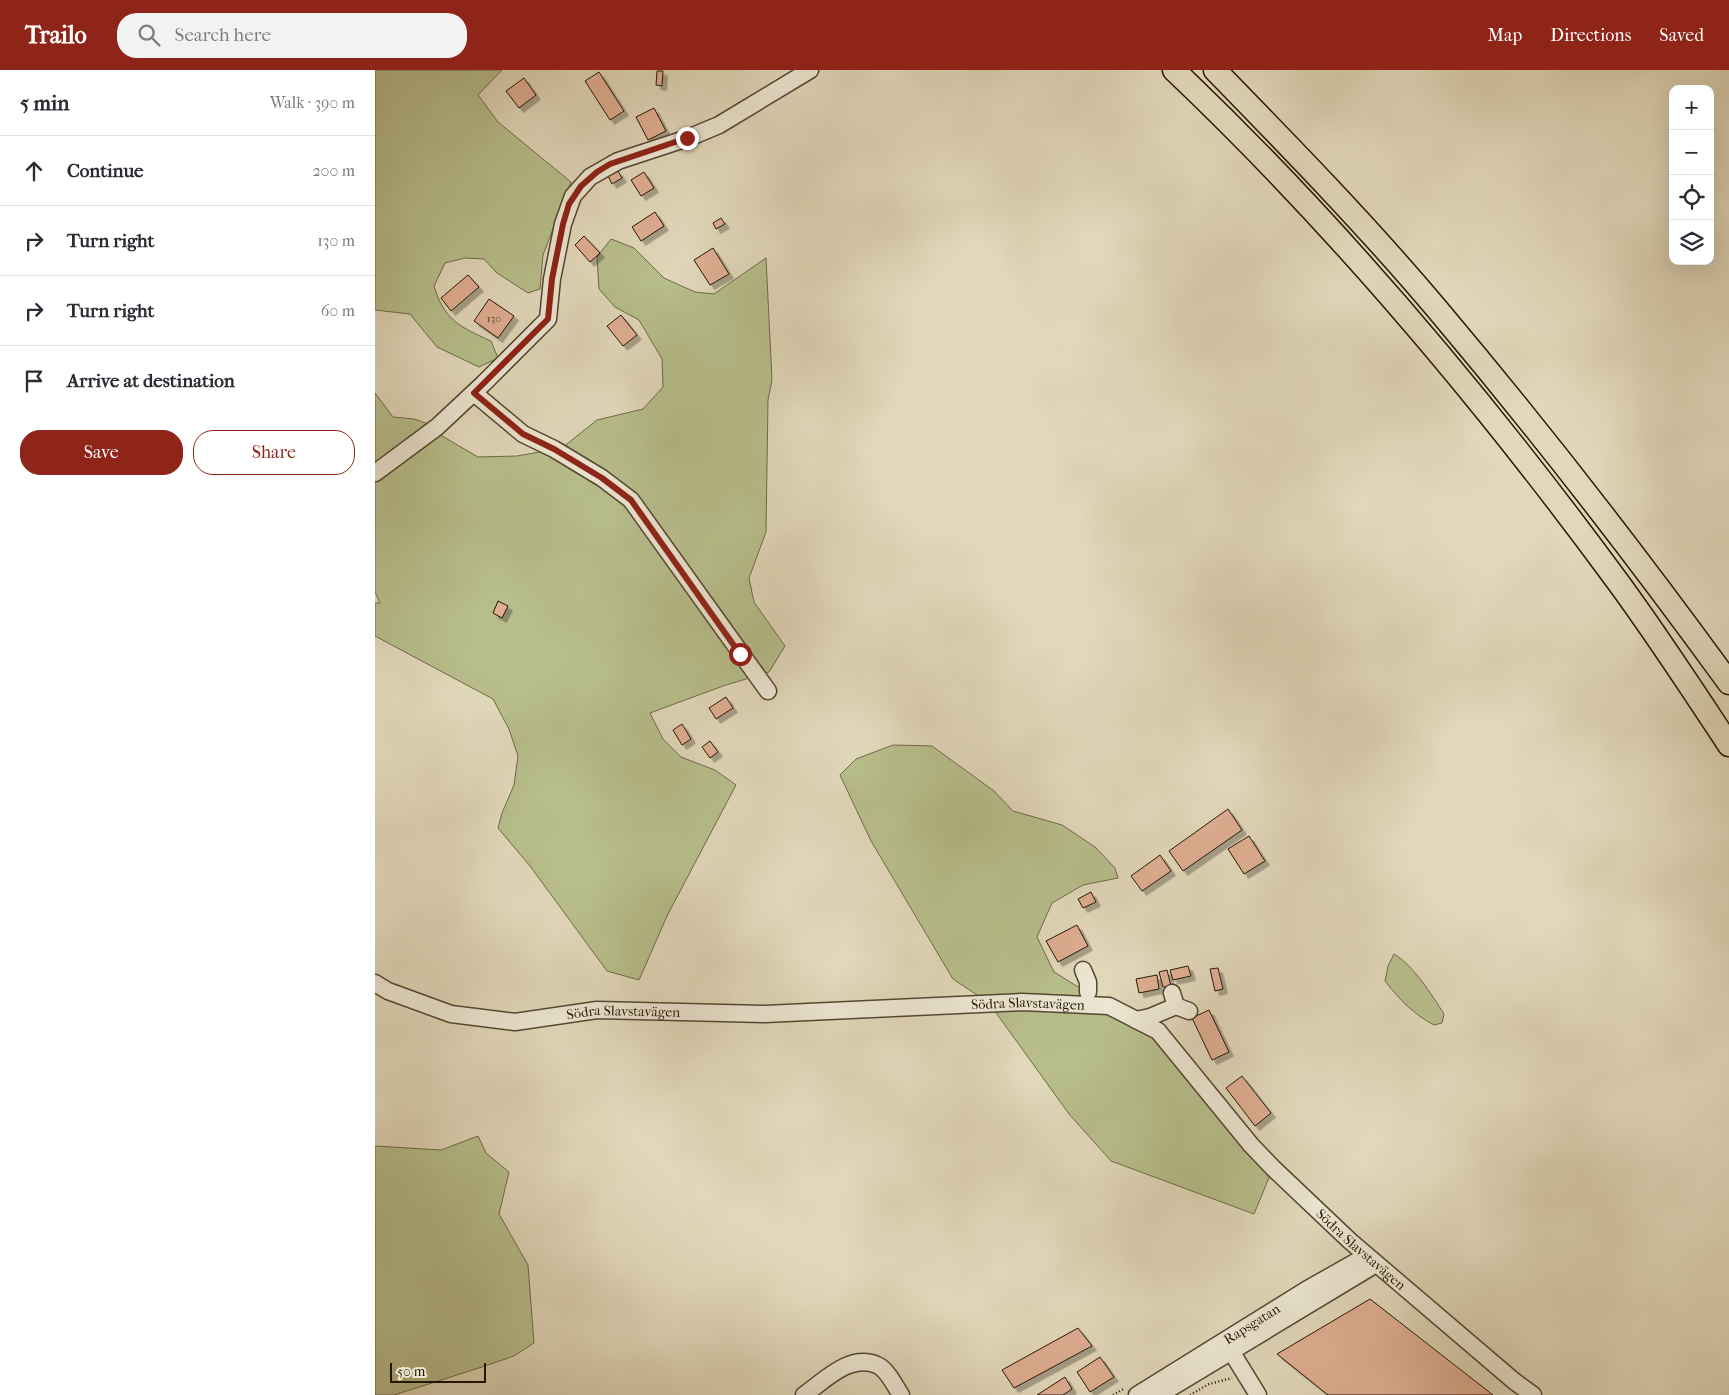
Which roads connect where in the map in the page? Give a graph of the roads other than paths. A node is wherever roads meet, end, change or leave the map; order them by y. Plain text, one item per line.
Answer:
1 (810, 70) edge
2 (1174, 70) edge
3 (1215, 70) edge
4 (474, 393) junction
5 (375, 473) edge
6 (1729, 683) edge
7 (768, 690) dead end
8 (1729, 745) edge
9 (1083, 970) dead end
10 (375, 983) edge
11 (1087, 992) dead end
12 (1179, 1004) dead end
13 (1136, 1020) junction
14 (1371, 1260) junction
15 (1228, 1346) junction
16 (804, 1395) edge
17 (901, 1395) edge
18 (1137, 1395) edge
19 (1159, 1395) edge
20 (1258, 1395) edge
21 (1533, 1395) edge

1 - 4 street
2 - 8 highway
3 - 6 highway
4 - 5 street
4 - 7 street
9 - 11 street
10 - 13 street, Södra Slavstavägen
12 - 13 street
13 - 14 street, Södra Slavstavägen
14 - 15 street, Rapsgatan
14 - 21 street, Södra Slavstavägen
15 - 18 street, Rapsgatan
15 - 19 street, Rapsgatan
15 - 20 street
16 - 17 street

